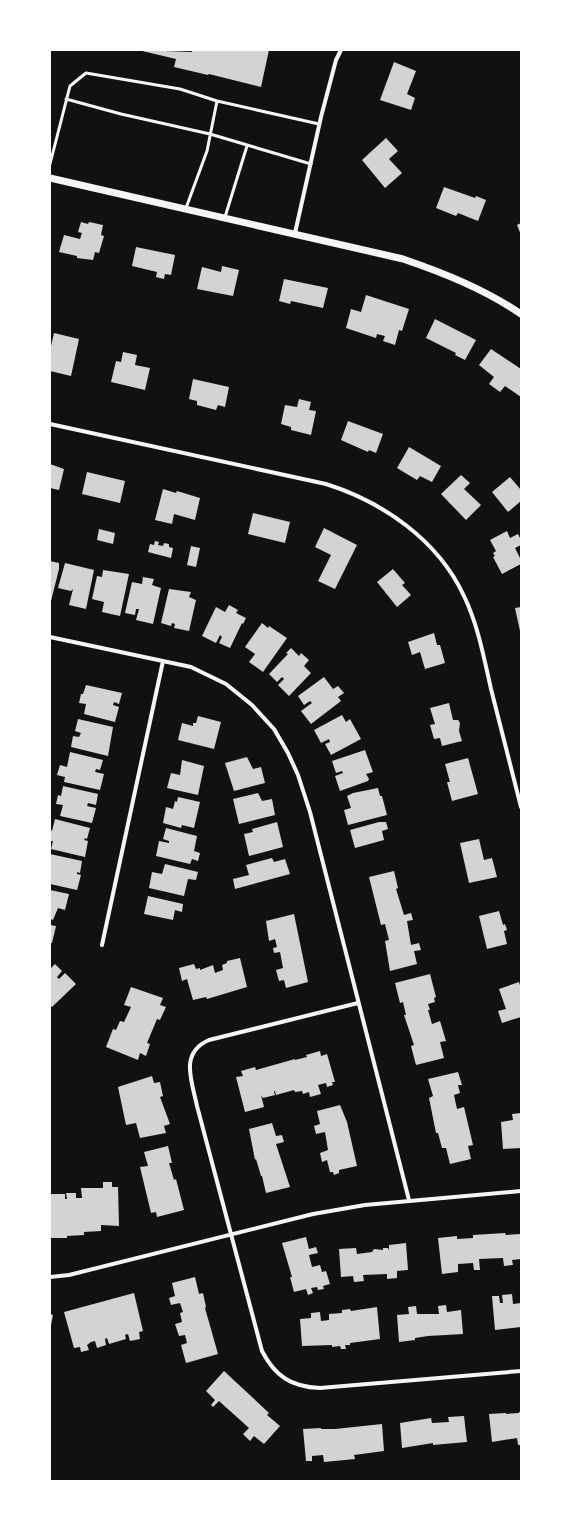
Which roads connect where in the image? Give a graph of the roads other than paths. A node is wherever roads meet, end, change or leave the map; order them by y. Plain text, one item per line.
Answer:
1 (341, 50) edge
2 (66, 99) junction
3 (216, 100) junction
4 (319, 124) junction
5 (210, 134) junction
6 (247, 146) junction
7 (50, 164) edge
8 (310, 164) junction
9 (50, 178) edge
10 (186, 208) junction
11 (225, 217) junction
12 (295, 233) junction
13 (521, 314) edge
14 (50, 424) edge
15 (50, 637) edge
16 (163, 660) junction
17 (521, 807) edge
18 (102, 944) dead end
19 (358, 1003) junction
20 (521, 1191) edge
21 (409, 1200) junction
22 (231, 1233) junction
23 (50, 1277) edge
24 (521, 1371) edge

1 - 4 street
2 - 3 lane
2 - 5 lane
2 - 7 lane
3 - 4 lane
3 - 5 lane
4 - 8 street
5 - 6 lane
5 - 10 lane
6 - 8 lane
6 - 11 lane
8 - 12 street
9 - 10 street
10 - 11 street
11 - 12 street
12 - 13 street
14 - 17 street
15 - 16 street
16 - 18 street
16 - 19 street
19 - 21 street
19 - 22 street
20 - 21 street
21 - 22 street
22 - 23 street
22 - 24 street

